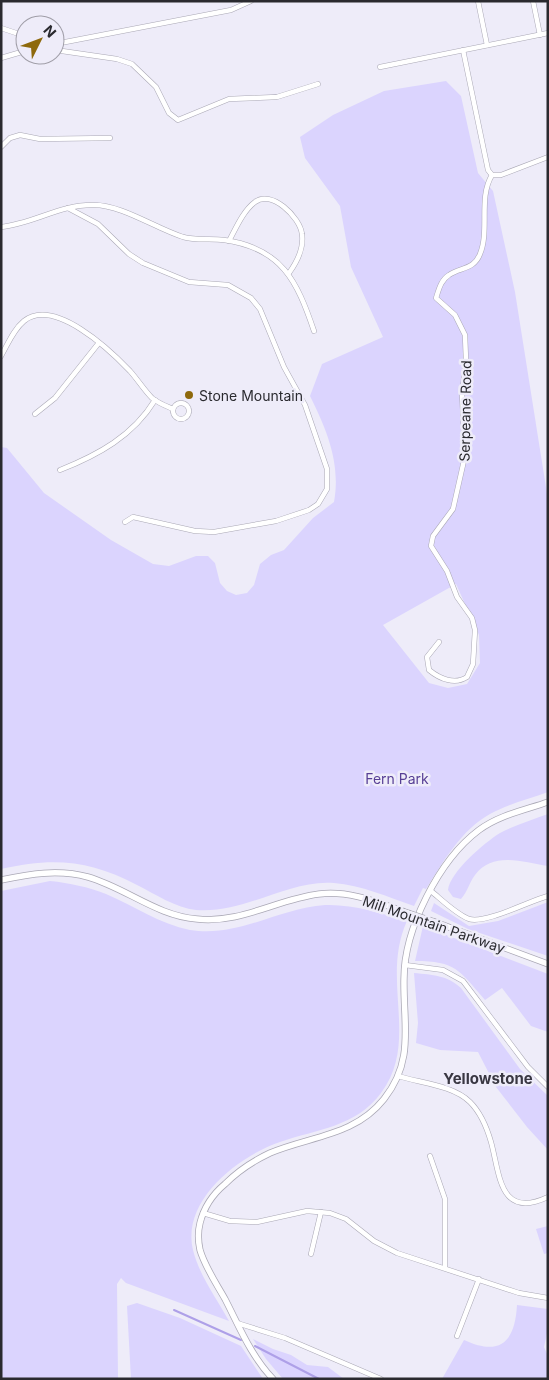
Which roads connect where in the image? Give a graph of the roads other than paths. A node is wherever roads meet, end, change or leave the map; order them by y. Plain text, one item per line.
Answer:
1 (251, 1) edge
2 (478, 1) edge
3 (533, 1) edge
4 (1, 28) edge
5 (15, 33) edge
6 (548, 33) edge
7 (540, 35) junction
8 (65, 42) edge
9 (487, 45) junction
10 (463, 50) junction
11 (65, 51) edge
12 (15, 54) edge
13 (1, 58) edge
14 (380, 67) dead end
15 (318, 84) dead end
16 (110, 138) dead end
17 (1, 147) edge
18 (548, 157) edge
19 (492, 175) junction
20 (68, 208) junction
21 (1, 227) edge
22 (229, 241) junction
23 (289, 273) junction
24 (314, 331) dead end
25 (98, 344) junction
26 (1, 356) edge
27 (155, 400) junction
28 (173, 409) dead end
29 (35, 414) dead end
30 (60, 470) dead end
31 (125, 522) dead end
32 (439, 642) dead end
33 (548, 802) edge
34 (1, 880) edge
35 (430, 891) junction
36 (548, 896) edge
37 (548, 964) edge
38 (405, 965) junction
39 (398, 1076) junction
40 (548, 1088) edge
41 (430, 1156) dead end
42 (548, 1197) edge
43 (321, 1212) junction
44 (203, 1214) junction
45 (311, 1254) dead end
46 (445, 1268) junction
47 (479, 1279) junction
48 (548, 1298) edge
49 (237, 1322) junction
50 (457, 1336) dead end
51 (273, 1379) edge
52 (382, 1379) edge

1 - 8 street
2 - 9 street
3 - 7 street
4 - 5 street
6 - 7 street
7 - 9 street
9 - 10 street
10 - 14 street
10 - 19 street
11 - 15 street
12 - 13 street
16 - 17 street
18 - 19 street
19 - 32 street, Serpeane Road
20 - 21 street
20 - 22 street
20 - 31 street
22 - 23 street
22 - 23 street
23 - 24 street
25 - 26 street
25 - 27 street
25 - 29 street
27 - 28 street
27 - 30 street
33 - 35 street
34 - 37 street, Mill Mountain Parkway, bridge
35 - 36 street
35 - 38 street
38 - 39 street
38 - 40 street
39 - 42 street
39 - 44 street
41 - 46 street
43 - 44 street
43 - 45 street
43 - 46 street
44 - 49 street
46 - 47 street
47 - 48 street
47 - 50 street
49 - 51 street
49 - 52 street

